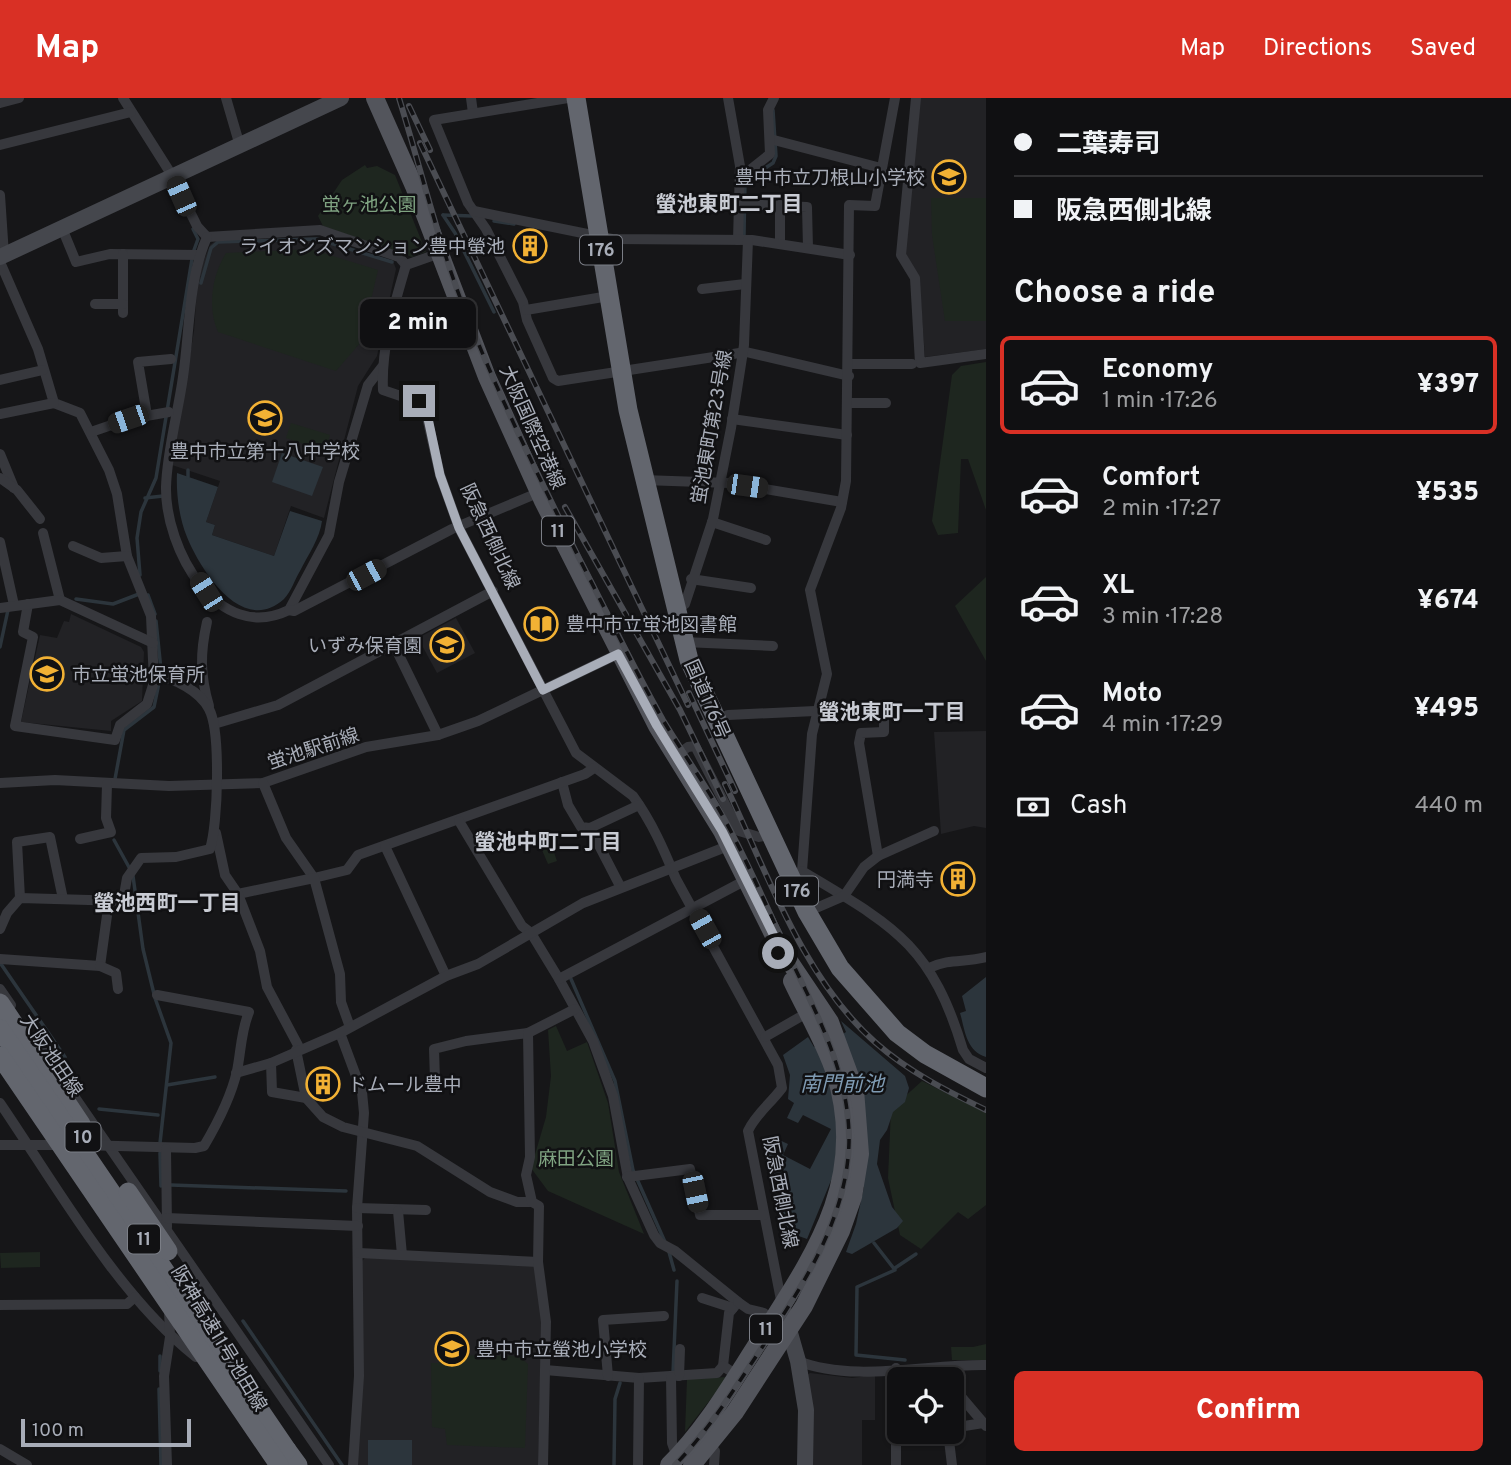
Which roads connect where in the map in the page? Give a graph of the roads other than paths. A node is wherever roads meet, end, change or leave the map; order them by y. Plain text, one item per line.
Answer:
1 (19, 98) edge
2 (123, 98) edge
3 (226, 98) edge
4 (341, 98) edge
5 (375, 98) edge
6 (471, 98) edge
7 (568, 98) edge
8 (576, 98) edge
9 (728, 98) edge
10 (774, 98) edge
11 (895, 98) edge
12 (916, 98) edge
13 (0, 103) edge
14 (131, 112) junction
15 (473, 113) junction
16 (774, 139) junction
17 (0, 145) edge
18 (240, 146) junction
19 (881, 168) junction
20 (173, 177) junction
21 (740, 178) junction
22 (0, 195) edge
23 (743, 204) junction
24 (780, 205) junction
25 (474, 211) junction
26 (62, 228) junction
27 (599, 236) junction
28 (206, 237) junction
29 (743, 240) junction
30 (780, 244) junction
31 (808, 248) junction
32 (440, 253) junction
33 (123, 254) junction
34 (200, 255) junction
35 (850, 255) junction
36 (1, 258) edge
37 (406, 265) junction
38 (745, 284) junction
39 (702, 289) dead end
40 (608, 296) junction
41 (95, 304) dead end
42 (526, 310) junction
43 (742, 352) junction
44 (986, 354) edge
45 (171, 359) dead end
46 (849, 364) junction
47 (912, 364) dead end
48 (382, 367) junction
49 (43, 370) junction
50 (622, 373) junction
51 (849, 376) junction
52 (0, 380) edge
53 (849, 402) junction
54 (54, 403) junction
55 (886, 403) dead end
56 (169, 412) dead end
57 (0, 414) edge
58 (147, 415) junction
59 (732, 419) junction
60 (91, 432) junction
61 (847, 435) junction
62 (0, 454) edge
63 (0, 478) edge
64 (643, 480) junction
65 (720, 483) junction
66 (14, 488) junction
67 (540, 492) junction
68 (842, 502) junction
69 (40, 519) dead end
70 (712, 522) junction
71 (459, 528) junction
72 (43, 533) dead end
73 (766, 540) dead end
74 (0, 542) edge
75 (73, 546) dead end
76 (127, 556) junction
77 (691, 579) junction
78 (751, 588) dead end
79 (493, 591) junction
80 (60, 600) junction
81 (28, 604) junction
82 (14, 605) junction
83 (0, 608) edge
84 (289, 610) junction
85 (675, 611) junction
86 (206, 622) dead end
87 (684, 642) junction
88 (153, 643) junction
89 (394, 645) junction
90 (773, 646) dead end
91 (618, 654) junction
92 (155, 675) junction
93 (543, 690) junction
94 (884, 705) dead end
95 (209, 708) junction
96 (815, 711) dead end
97 (717, 721) junction
98 (214, 724) junction
99 (438, 735) junction
100 (675, 756) junction
101 (594, 768) junction
102 (562, 782) junction
103 (0, 783) edge
104 (263, 783) junction
105 (107, 784) junction
106 (216, 785) junction
107 (639, 805) junction
108 (459, 821) junction
109 (590, 828) junction
110 (216, 831) junction
111 (934, 831) dead end
112 (771, 834) junction
113 (80, 839) dead end
114 (385, 846) junction
115 (728, 846) junction
116 (210, 849) junction
117 (878, 856) junction
118 (672, 870) junction
119 (797, 874) junction
120 (225, 875) junction
121 (314, 878) junction
122 (746, 880) junction
123 (620, 887) junction
124 (238, 894) junction
125 (844, 896) junction
126 (20, 898) junction
127 (63, 899) junction
128 (109, 901) junction
129 (693, 907) junction
130 (807, 912) junction
131 (0, 929) edge
132 (531, 933) junction
133 (779, 946) junction
134 (986, 957) edge
135 (0, 959) edge
136 (100, 966) junction
137 (929, 968) junction
138 (446, 976) junction
139 (559, 979) junction
140 (0, 989) edge
141 (118, 989) dead end
142 (157, 996) dead end
143 (0, 1003) edge
144 (575, 1009) junction
145 (807, 1013) junction
146 (0, 1015) edge
147 (0, 1029) edge
148 (345, 1030) junction
149 (528, 1034) junction
150 (765, 1037) junction
151 (829, 1040) junction
152 (298, 1049) junction
153 (0, 1056) edge
154 (271, 1063) junction
155 (986, 1068) edge
156 (0, 1072) edge
157 (236, 1073) junction
158 (0, 1078) edge
159 (435, 1080) dead end
160 (986, 1088) edge
161 (306, 1098) junction
162 (0, 1103) edge
163 (363, 1132) junction
164 (0, 1145) edge
165 (29, 1145) junction
166 (50, 1145) junction
167 (88, 1145) junction
168 (110, 1145) junction
169 (166, 1149) junction
170 (633, 1176) junction
171 (849, 1182) junction
172 (97, 1199) junction
173 (532, 1202) junction
174 (357, 1208) junction
175 (426, 1210) dead end
176 (398, 1211) junction
177 (764, 1215) junction
178 (167, 1223) junction
179 (358, 1226) junction
180 (359, 1253) junction
181 (402, 1255) junction
182 (167, 1259) junction
183 (538, 1262) junction
184 (135, 1297) junction
185 (702, 1298) dead end
186 (0, 1305) edge
187 (736, 1305) junction
188 (782, 1306) junction
189 (764, 1313) dead end
190 (664, 1316) dead end
191 (169, 1327) junction
192 (788, 1331) junction
193 (680, 1349) dead end
194 (798, 1361) junction
195 (986, 1365) edge
196 (951, 1367) edge
197 (887, 1369) edge
198 (545, 1370) junction
199 (730, 1370) junction
200 (608, 1376) junction
201 (675, 1377) junction
202 (639, 1378) junction
203 (964, 1400) edge
204 (718, 1403) junction
205 (735, 1412) junction
206 (984, 1424) edge
207 (964, 1426) edge
208 (897, 1444) edge
209 (949, 1444) edge
210 (710, 1446) junction
211 (0, 1449) edge
212 (288, 1460) edge
213 (680, 1462) edge
214 (27, 1465) edge
215 (167, 1465) edge
216 (268, 1465) edge
217 (306, 1465) edge
218 (329, 1465) edge
219 (354, 1465) edge
220 (542, 1465) edge
221 (638, 1465) edge
222 (714, 1465) edge
223 (806, 1465) edge
224 (897, 1465) edge
225 (952, 1465) edge

1 - 13 street
2 - 14 street
3 - 18 street
4 - 18 street
5 - 32 main road, 大阪国際空港線 / 11
6 - 15 street
7 - 15 street
8 - 27 highway, 国道176号 / 176
9 - 21 street, 蛍池東町第23号線
10 - 16 street
11 - 19 street
12 - 44 street
14 - 17 street
14 - 20 street
15 - 25 street
16 - 19 street
16 - 21 street
18 - 20 street
19 - 35 street
20 - 26 street
20 - 28 street
21 - 23 street, 蛍池東町第23号線
22 - 36 street
23 - 24 street
23 - 29 street, 蛍池東町第23号線
24 - 30 street
24 - 31 street
25 - 27 street
25 - 42 street
26 - 33 street
26 - 36 street
27 - 29 street
27 - 40 highway, 国道176号 / 176
28 - 34 street
28 - 37 street
29 - 30 street
29 - 38 street, 蛍池東町第23号線
30 - 31 street
31 - 35 street
32 - 37 street
32 - 67 main road, 大阪国際空港線 / 11
33 - 34 street
33 - 41 street
34 - 84 street
35 - 46 street
36 - 49 street
37 - 48 street
38 - 39 street
38 - 43 street, 蛍池東町第23号線
40 - 42 street
40 - 50 highway, 国道176号 / 176
42 - 50 street
43 - 50 street
43 - 51 street
43 - 59 street, 蛍池東町第23号線
45 - 58 street
46 - 47 street
46 - 51 street
48 - 71 street, 阪急西側北線
48 - 84 street
49 - 52 street
49 - 54 street
50 - 64 highway, 国道176号 / 176
51 - 53 street
53 - 55 street
53 - 61 street
54 - 57 street
54 - 60 street
56 - 58 street
58 - 60 street
59 - 61 street
59 - 65 street, 蛍池東町第23号線
60 - 76 street
61 - 68 street
62 - 66 street
63 - 66 street
64 - 65 street
64 - 85 highway, 国道176号 / 176
65 - 68 street
65 - 70 street, 蛍池東町第23号線
66 - 69 street
67 - 71 street
67 - 91 main road, 大阪国際空港線 / 11
68 - 119 street
70 - 73 street
70 - 77 street, 蛍池東町第23号線
71 - 79 street, 阪急西側北線
71 - 84 street
72 - 80 street
74 - 82 street
75 - 76 street
76 - 88 street
77 - 78 street
77 - 85 street, 蛍池東町第23号線
79 - 89 street
79 - 93 street, 阪急西側北線
80 - 81 street
80 - 88 street
81 - 82 street
81 - 92 street
82 - 83 street
85 - 87 highway, 国道176号 / 176
86 - 95 street
87 - 90 street
87 - 97 highway, 国道176号 / 176
88 - 92 street
89 - 98 street
89 - 99 street
91 - 93 street, 蛍池駅前線
91 - 100 main road, 大阪国際空港線 / 11
92 - 95 street
93 - 99 street, 蛍池駅前線
93 - 101 street, 阪急西側北線
94 - 117 street
95 - 98 street
96 - 97 street
97 - 112 highway, 国道176号 / 176
98 - 106 street
99 - 104 street, 蛍池駅前線
100 - 112 street
100 - 115 main road, 大阪国際空港線 / 11
101 - 102 street
101 - 107 street, 阪急西側北線
102 - 108 street
102 - 109 street
103 - 105 street, 蛍池駅前線
104 - 106 street, 蛍池駅前線
104 - 121 street
105 - 106 street, 蛍池駅前線
105 - 113 street
106 - 110 street
107 - 109 street
107 - 118 street, 阪急西側北線
108 - 114 street
108 - 132 street
109 - 123 street
110 - 116 street
110 - 120 street
111 - 117 street
112 - 119 highway, 国道176号 / 176
114 - 121 street
114 - 138 street
115 - 118 street
115 - 122 main road, 大阪国際空港線 / 11
116 - 120 street
116 - 128 street
117 - 125 street
118 - 123 street
118 - 129 street, 阪急西側北線
119 - 125 street
119 - 130 highway, 国道176号 / 176
120 - 124 street
121 - 124 street
121 - 148 street
122 - 129 street
122 - 133 main road, 大阪国際空港線 / 11
123 - 132 street
124 - 152 street
125 - 130 street
125 - 137 street
126 - 127 street
126 - 127 street
126 - 131 street
127 - 128 street
128 - 136 street
129 - 139 street
129 - 150 street, 阪急西側北線
130 - 160 highway, 国道176号 / 176
132 - 138 street
132 - 139 street
133 - 145 main road, 大阪国際空港線 / 11
133 - 151 main road, 大阪国際空港線 / 11
134 - 137 street
135 - 136 street
136 - 141 street
137 - 155 street
138 - 148 street
139 - 144 street
140 - 168 street
142 - 157 street
143 - 212 highway, 阪神高速11号池田線 / 11, bridge
144 - 149 street
144 - 170 street
145 - 150 street
145 - 151 main road, 大阪国際空港線 / 11
146 - 167 main road, 大阪池田線 / 10
147 - 212 highway, 11, bridge
148 - 152 street
148 - 163 street
149 - 159 street
149 - 173 street
150 - 177 street, 阪急西側北線
151 - 171 main road, 大阪国際空港線 / 11
152 - 154 street
152 - 161 street
153 - 172 highway, 阪神高速11号池田線 / 11, bridge
154 - 157 street
154 - 161 street
156 - 166 main road, 10
157 - 169 street
158 - 172 highway, 阪神高速11号池田線 / 11, bridge
161 - 163 street
162 - 165 street
163 - 173 street
163 - 174 street
164 - 165 street
165 - 166 street
165 - 184 street
166 - 167 street
166 - 191 main road, 10
167 - 168 street
167 - 182 main road, 大阪池田線 / 10
168 - 169 street
168 - 178 street
169 - 178 street
170 - 177 street
170 - 187 street
171 - 188 main road, 大阪国際空港線 / 11
171 - 192 main road, 大阪国際空港線 / 11
172 - 212 highway, 阪神高速11号池田線 / 11, bridge
173 - 183 street
174 - 176 street
174 - 179 street
175 - 176 street
176 - 181 street
177 - 188 street, 阪急西側北線
178 - 179 street
178 - 182 street
178 - 218 street
179 - 180 street
180 - 181 street
180 - 219 street
181 - 183 street
182 - 191 street
182 - 217 main road, 大阪池田線 / 10
183 - 198 street
184 - 186 street
184 - 191 street
185 - 187 street
187 - 189 street
187 - 199 street
188 - 192 street, 阪急西側北線
188 - 199 main road, 大阪国際空港線 / 11
190 - 200 street
191 - 215 street
191 - 216 main road, 10
192 - 194 street, 阪急西側北線
192 - 205 main road, 大阪国際空港線 / 11
193 - 201 street
194 - 197 street
194 - 223 street, 阪急西側北線
195 - 196 street
198 - 200 street
198 - 220 street
199 - 201 street
199 - 204 main road, 大阪国際空港線 / 11
200 - 202 street
201 - 202 street
201 - 213 street
202 - 221 street
203 - 206 street
204 - 205 street
204 - 213 main road, 大阪国際空港線 / 11
205 - 210 main road, 大阪国際空港線 / 11
206 - 207 street
208 - 224 street
209 - 225 street
210 - 213 main road, 大阪国際空港線 / 11
210 - 222 street
211 - 214 street

